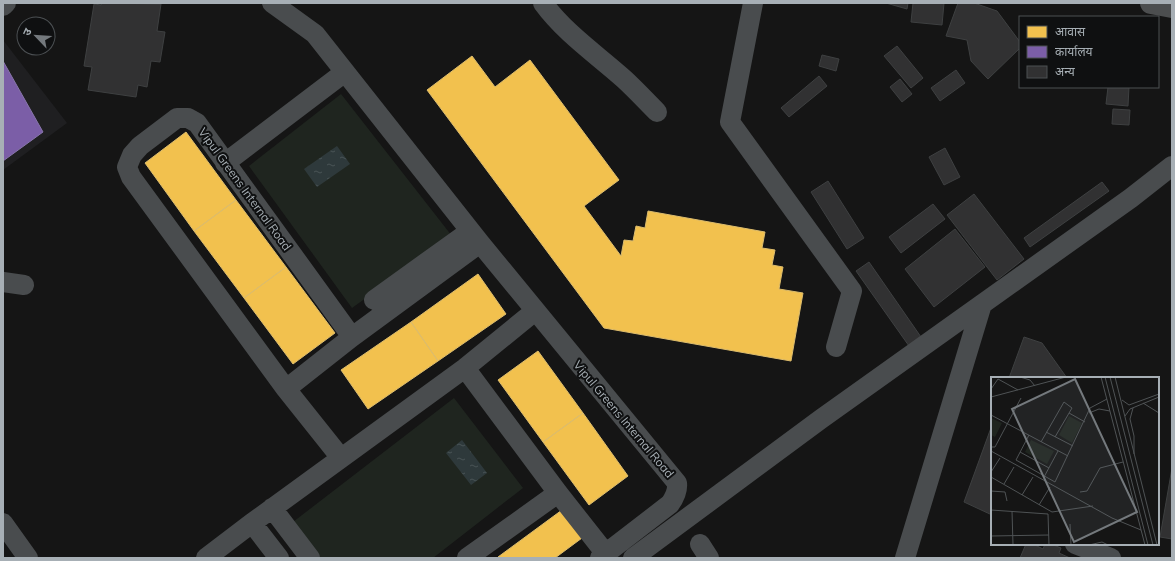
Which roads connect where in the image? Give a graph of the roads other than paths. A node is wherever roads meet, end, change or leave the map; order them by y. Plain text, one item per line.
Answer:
1 (6, 3) edge
2 (272, 3) edge
3 (543, 3) edge
4 (753, 3) edge
5 (1151, 3) edge
6 (3, 6) edge
7 (1172, 7) edge
8 (293, 10) edge
9 (345, 72) junction
10 (657, 112) dead end
11 (225, 163) junction
12 (1172, 166) edge
13 (475, 237) junction
14 (3, 282) edge
15 (24, 285) dead end
16 (374, 300) dead end
17 (982, 304) junction
18 (535, 311) junction
19 (352, 337) junction
20 (836, 347) dead end
21 (465, 368) junction
22 (286, 389) junction
23 (341, 458) junction
24 (558, 493) junction
25 (272, 508) junction
26 (3, 523) edge
27 (252, 523) junction
28 (1078, 545) edge
29 (603, 556) edge
30 (28, 558) edge
31 (206, 558) edge
32 (279, 558) edge
33 (310, 558) edge
34 (467, 558) edge
35 (633, 558) edge
36 (905, 558) edge
37 (1111, 558) edge

1 - 6 street
2 - 8 street, Vipul Greens Internal Road
3 - 10 street
4 - 20 street
5 - 7 main road
8 - 9 street, Vipul Greens Internal Road
9 - 11 street
9 - 13 street, Vipul Greens Internal Road
11 - 19 street, Vipul Greens Internal Road
11 - 22 street, Vipul Greens Internal Road
12 - 17 street
13 - 16 street
13 - 18 street, Vipul Greens Internal Road
13 - 19 street
14 - 15 street
17 - 35 street
17 - 36 street
18 - 21 street
18 - 29 street, Vipul Greens Internal Road
19 - 22 street
21 - 23 street
21 - 24 street, Vipul Greens Internal Road
22 - 23 street, Vipul Greens Internal Road
23 - 25 street
24 - 29 street, Vipul Greens Internal Road
24 - 34 street
25 - 27 street
25 - 33 street
26 - 30 street
27 - 31 street
27 - 32 street
28 - 37 street

